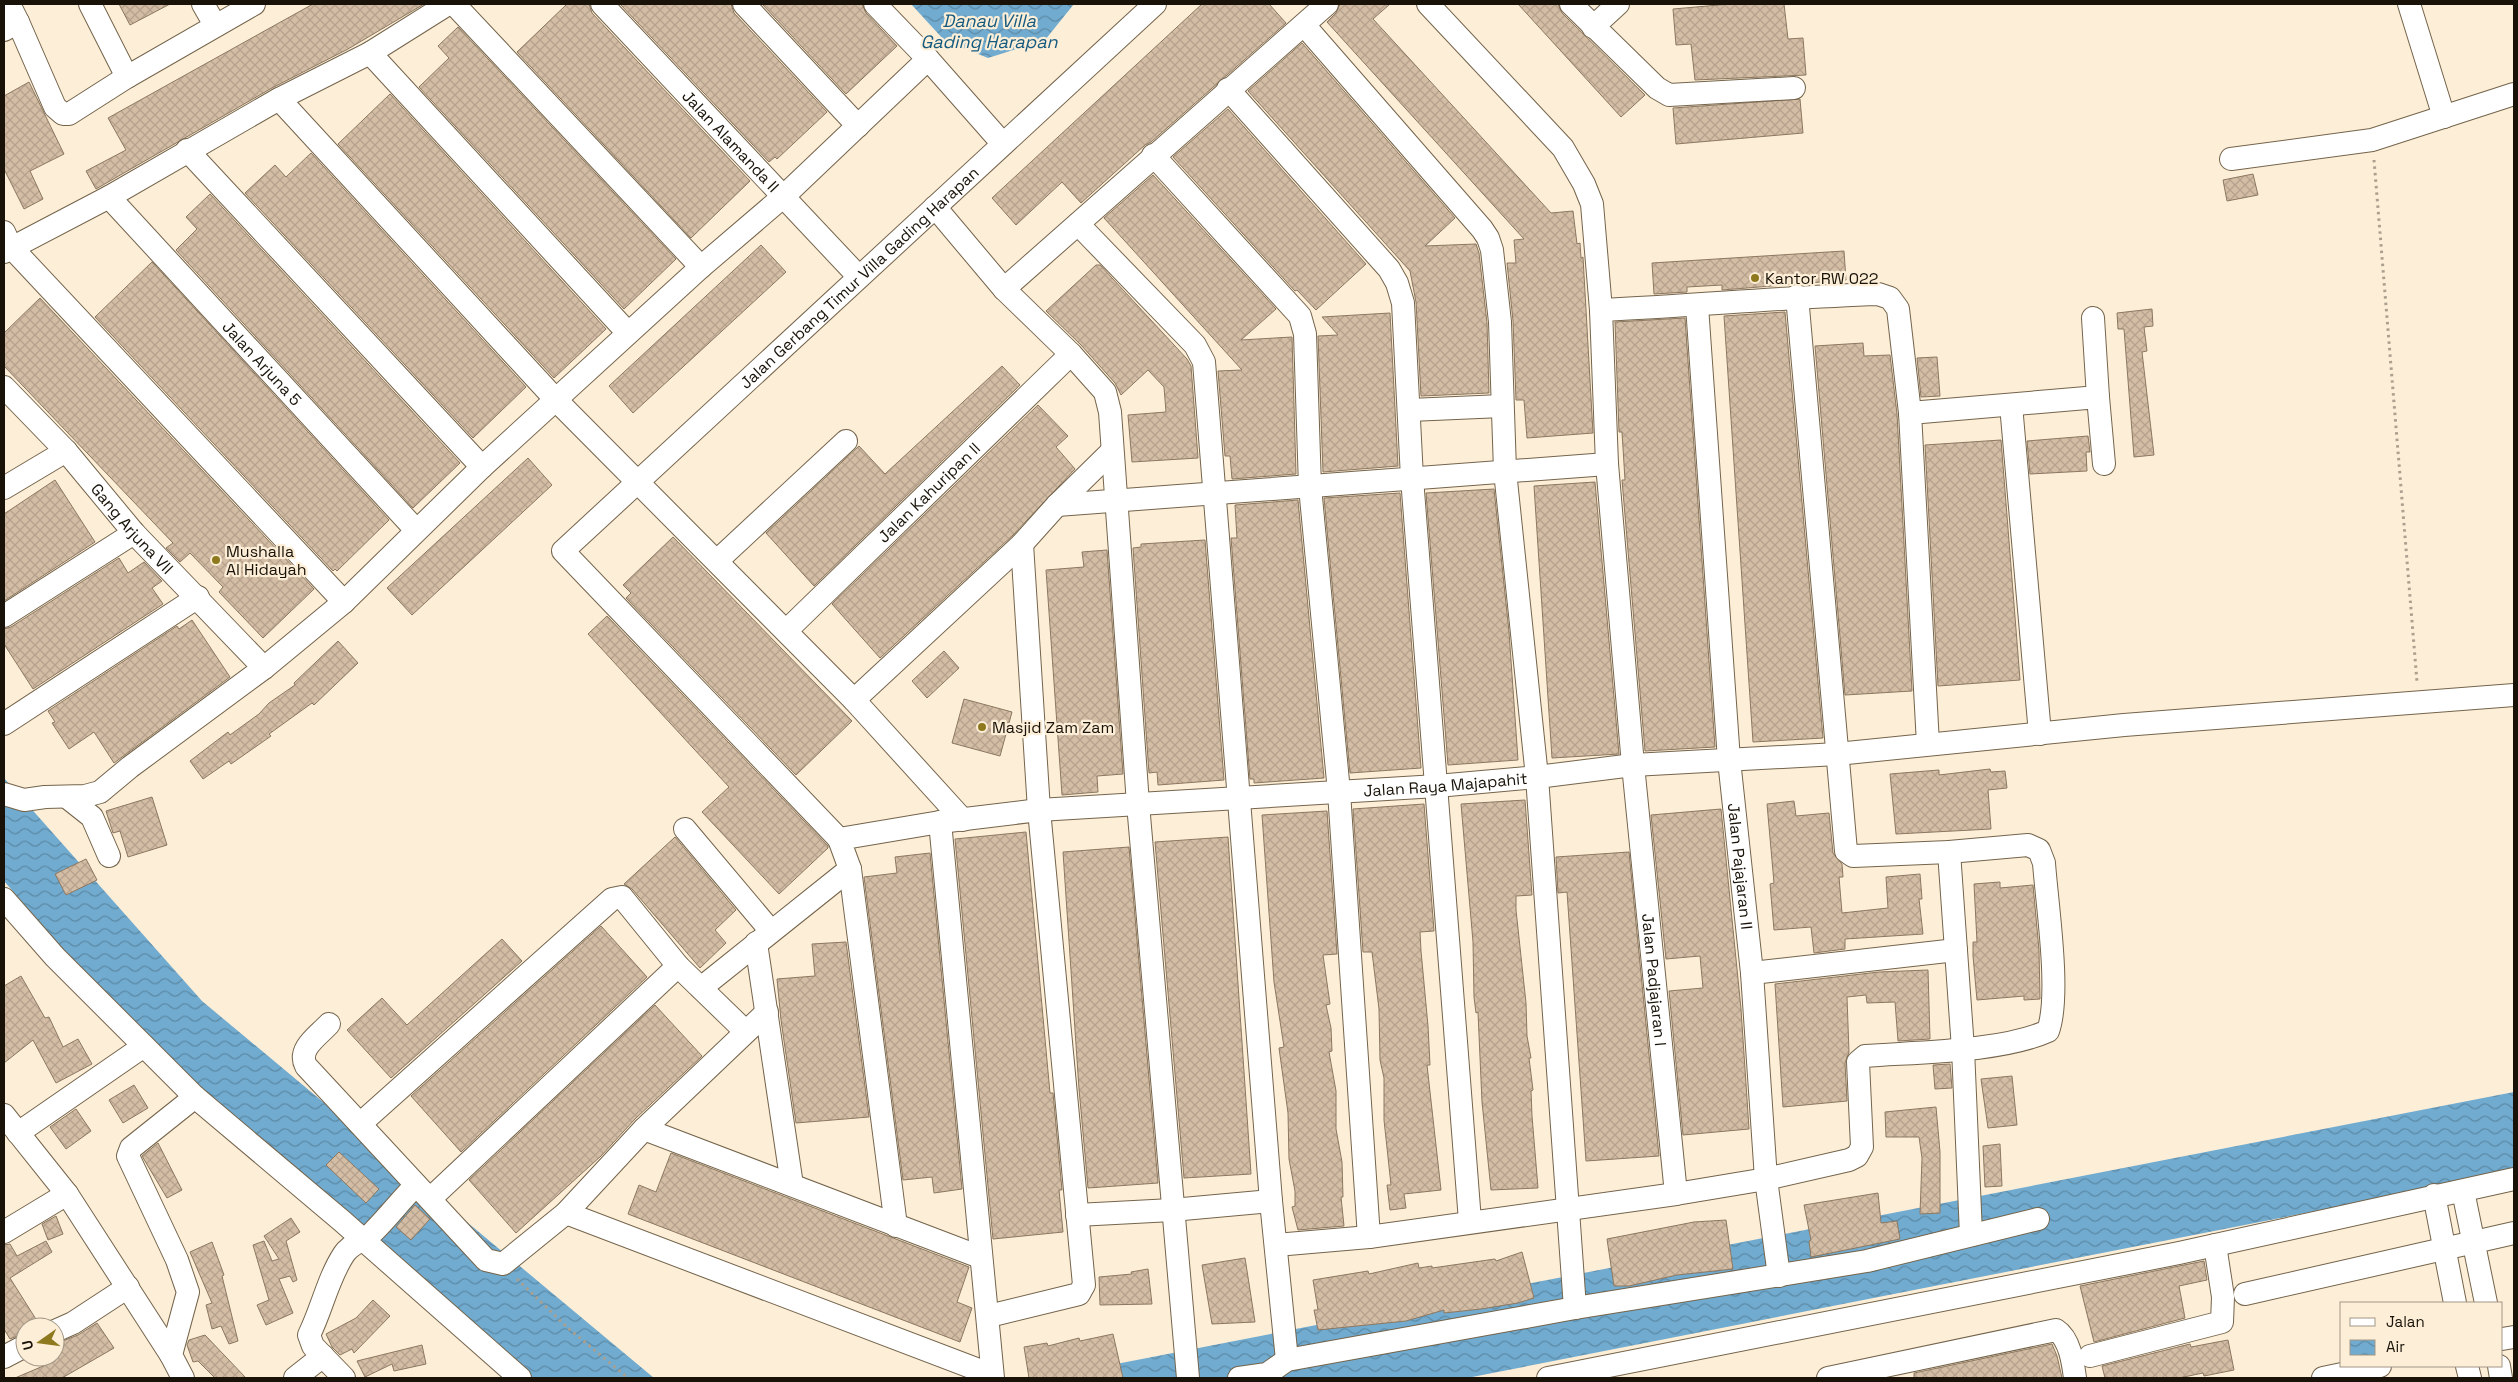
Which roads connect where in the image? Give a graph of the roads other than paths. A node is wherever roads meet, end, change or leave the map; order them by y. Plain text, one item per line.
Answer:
1 (90, 4) edge
2 (203, 4) edge
3 (254, 4) edge
4 (448, 4) edge
5 (454, 4) edge
6 (602, 4) edge
7 (744, 4) edge
8 (875, 4) edge
9 (1155, 4) edge
10 (1327, 4) edge
11 (1428, 4) edge
12 (1571, 4) edge
13 (1618, 4) edge
14 (2409, 4) edge
15 (10, 19) edge
16 (215, 25) junction
17 (1304, 25) junction
18 (1593, 27) junction
19 (370, 53) junction
20 (928, 59) junction
21 (127, 77) junction
22 (1794, 88) dead end
23 (1228, 89) junction
24 (2514, 94) edge
25 (279, 99) junction
26 (2444, 117) junction
27 (858, 126) junction
28 (1004, 144) junction
29 (187, 150) junction
30 (1153, 155) junction
31 (2231, 159) dead end
32 (784, 196) junction
33 (109, 197) junction
34 (935, 207) junction
35 (1078, 224) junction
36 (6, 244) edge
37 (701, 267) junction
38 (859, 277) junction
39 (1004, 289) junction
40 (1797, 296) junction
41 (1697, 306) junction
42 (1601, 310) junction
43 (2093, 318) dead end
44 (628, 333) junction
45 (1071, 354) junction
46 (4, 387) edge
47 (2098, 397) junction
48 (557, 401) junction
49 (2011, 405) junction
50 (1502, 406) junction
51 (1410, 410) junction
52 (1910, 413) junction
53 (846, 441) dead end
54 (66, 451) junction
55 (1112, 452) junction
56 (1607, 464) junction
57 (2104, 464) dead end
58 (482, 467) junction
59 (1505, 471) junction
60 (1412, 478) junction
61 (638, 481) junction
62 (1310, 487) junction
63 (4, 488) edge
64 (1212, 493) junction
65 (1115, 499) junction
66 (1057, 504) junction
67 (416, 530) junction
68 (134, 533) junction
69 (1022, 544) junction
70 (718, 560) junction
71 (198, 597) junction
72 (344, 602) junction
73 (4, 616) edge
74 (786, 631) junction
75 (264, 668) junction
76 (2514, 695) edge
77 (854, 700) junction
78 (4, 724) edge
79 (2040, 734) junction
80 (1928, 744) junction
81 (1837, 754) junction
82 (1729, 760) junction
83 (1633, 765) junction
84 (1537, 777) junction
85 (1437, 786) junction
86 (1339, 792) junction
87 (4, 794) edge
88 (68, 798) junction
89 (1238, 800) junction
90 (1138, 804) junction
91 (1039, 810) junction
92 (963, 820) junction
93 (940, 822) junction
94 (685, 829) dead end
95 (839, 839) junction
96 (1949, 852) junction
97 (109, 856) dead end
98 (850, 868) junction
99 (4, 899) edge
100 (763, 937) junction
101 (1956, 950) junction
102 (678, 966) junction
103 (1752, 973) junction
104 (700, 988) junction
105 (768, 1012) junction
106 (329, 1024) dead end
107 (745, 1031) junction
108 (144, 1046) junction
109 (1963, 1049) junction
110 (195, 1097) junction
111 (4, 1115) edge
112 (360, 1124) junction
113 (644, 1129) junction
114 (18, 1133) junction
115 (1766, 1178) junction
116 (2514, 1179) edge
117 (792, 1185) junction
118 (2463, 1191) junction
119 (423, 1192) junction
120 (66, 1194) junction
121 (1676, 1194) junction
122 (2434, 1195) junction
123 (1271, 1201) junction
124 (1567, 1208) junction
125 (1172, 1210) junction
126 (566, 1213) junction
127 (1077, 1215) junction
128 (2038, 1219) dead end
129 (1470, 1221) junction
130 (896, 1226) junction
131 (4, 1232) edge
132 (2514, 1233) edge
133 (1971, 1235) junction
134 (368, 1236) junction
135 (1369, 1237) junction
136 (2474, 1242) junction
137 (1276, 1245) junction
138 (2214, 1245) junction
139 (2444, 1249) junction
140 (980, 1257) junction
141 (1779, 1276) junction
142 (128, 1287) junction
143 (2244, 1294) dead end
144 (2455, 1302) edge
145 (2486, 1302) edge
146 (1575, 1308) junction
147 (989, 1316) junction
148 (65, 1327) edge
149 (171, 1355) junction
150 (323, 1356) junction
151 (2090, 1356) dead end
152 (1287, 1360) junction
153 (2378, 1370) edge
154 (993, 1377) edge
155 (183, 1378) edge
156 (295, 1378) edge
157 (344, 1378) edge
158 (520, 1378) edge
159 (1188, 1378) edge
160 (1239, 1378) edge
161 (1548, 1378) edge
162 (1828, 1378) edge
163 (2075, 1378) edge
164 (2323, 1378) edge

1 - 21 street
2 - 16 street
3 - 16 street
4 - 19 street
5 - 37 street
6 - 32 street, Jalan Alamanda II
7 - 27 street
8 - 20 street
9 - 28 street, Jalan Gerbang Timur Villa Gading Harapan
10 - 17 street
11 - 42 street, Jalan Padjajaran I
12 - 18 street
13 - 18 street
14 - 26 street
15 - 21 street
16 - 21 street
17 - 23 street
17 - 50 street
18 - 22 street
19 - 25 street
19 - 44 street
20 - 27 street
20 - 28 street
23 - 30 street
23 - 51 street
24 - 26 street
25 - 29 street
25 - 48 street
26 - 31 street
27 - 32 street
28 - 34 street, Jalan Gerbang Timur Villa Gading Harapan
29 - 33 street
29 - 58 street
30 - 35 street
30 - 62 street
32 - 37 street
32 - 38 street, Jalan Alamanda II
33 - 36 street
33 - 67 street, Jalan Arjuna 5
34 - 38 street, Jalan Gerbang Timur Villa Gading Harapan
34 - 39 street
35 - 39 street
35 - 64 street
36 - 72 street
37 - 44 street
38 - 61 street, Jalan Gerbang Timur Villa Gading Harapan
39 - 45 street
40 - 41 street
40 - 52 street
40 - 81 street
41 - 42 street
41 - 82 street, Jalan Pajajaran II
42 - 56 street, Jalan Padjajaran I
43 - 47 street
44 - 48 street
45 - 55 street
45 - 74 street, Jalan Kahuripan II
46 - 54 street, Gang Arjuna VII
47 - 49 street
47 - 57 street
48 - 58 street
48 - 61 street
49 - 52 street
49 - 79 street
50 - 51 street
50 - 59 street
51 - 60 street
52 - 80 street
53 - 70 street
54 - 63 street
54 - 68 street, Gang Arjuna VII
55 - 65 street
55 - 66 street
56 - 59 street
56 - 83 street, Jalan Padjajaran I
58 - 67 street
59 - 60 street
59 - 84 street
60 - 62 street
60 - 85 street
61 - 70 street
61 - 95 street, Jalan Gerbang Timur Villa Gading Harapan
62 - 64 street
62 - 86 street
64 - 65 street
64 - 89 street
65 - 66 street
65 - 90 street
66 - 69 street
67 - 72 street
68 - 71 street, Gang Arjuna VII
68 - 73 street
69 - 77 street
69 - 91 street
70 - 74 street
71 - 75 street, Gang Arjuna VII
71 - 78 street
72 - 75 street
74 - 77 street
75 - 88 street
76 - 79 street, Jalan Raya Majapahit
77 - 92 street
79 - 80 street, Jalan Raya Majapahit
80 - 81 street, Jalan Raya Majapahit
81 - 82 street, Jalan Raya Majapahit
81 - 96 street
82 - 83 street, Jalan Raya Majapahit
82 - 103 street, Jalan Pajajaran II
83 - 84 street, Jalan Raya Majapahit
83 - 121 street, Jalan Padjajaran I
84 - 85 street, Jalan Raya Majapahit
84 - 124 street
85 - 86 street, Jalan Raya Majapahit
85 - 129 street
86 - 89 street, Jalan Raya Majapahit
86 - 135 street
87 - 88 street
88 - 97 street
89 - 90 street, Jalan Raya Majapahit
89 - 123 street
90 - 91 street, Jalan Raya Majapahit
90 - 125 street
91 - 92 street, Jalan Raya Majapahit
91 - 127 street
92 - 93 street, Jalan Raya Majapahit
93 - 95 street, Jalan Raya Majapahit
93 - 140 street
94 - 100 street
95 - 98 street
96 - 101 street
96 - 109 street
98 - 100 street
98 - 130 street
99 - 108 street
100 - 104 street
100 - 105 street
101 - 103 street
101 - 109 street
102 - 104 street
102 - 112 street
102 - 119 street
103 - 115 street, Jalan Pajajaran II
104 - 107 street
105 - 107 street
105 - 117 street
106 - 112 street
107 - 113 street
108 - 110 street
108 - 114 street
109 - 115 street
109 - 133 street
110 - 134 street
110 - 149 street
111 - 114 street
112 - 119 street
113 - 117 street
113 - 126 street
114 - 120 street
115 - 121 street
115 - 141 street, Jalan Pajajaran II
116 - 118 street
117 - 130 street
118 - 122 street
118 - 136 street
119 - 126 street
119 - 134 street
120 - 131 street
120 - 142 street
121 - 124 street
122 - 138 street
122 - 139 street
123 - 125 street
123 - 137 street
124 - 129 street
124 - 146 street
125 - 127 street
125 - 159 street
126 - 154 street
127 - 147 street
128 - 133 street
129 - 135 street
130 - 140 street
132 - 136 street
133 - 141 street
134 - 150 street
134 - 158 street
135 - 137 street
136 - 139 street
136 - 145 street
137 - 152 street
138 - 151 street
138 - 161 street
139 - 143 street
139 - 144 street
140 - 147 street
141 - 146 street
142 - 148 street
142 - 149 street
146 - 152 street
147 - 154 street
149 - 155 street
150 - 156 street
150 - 157 street
152 - 160 street
153 - 164 street
162 - 163 street

